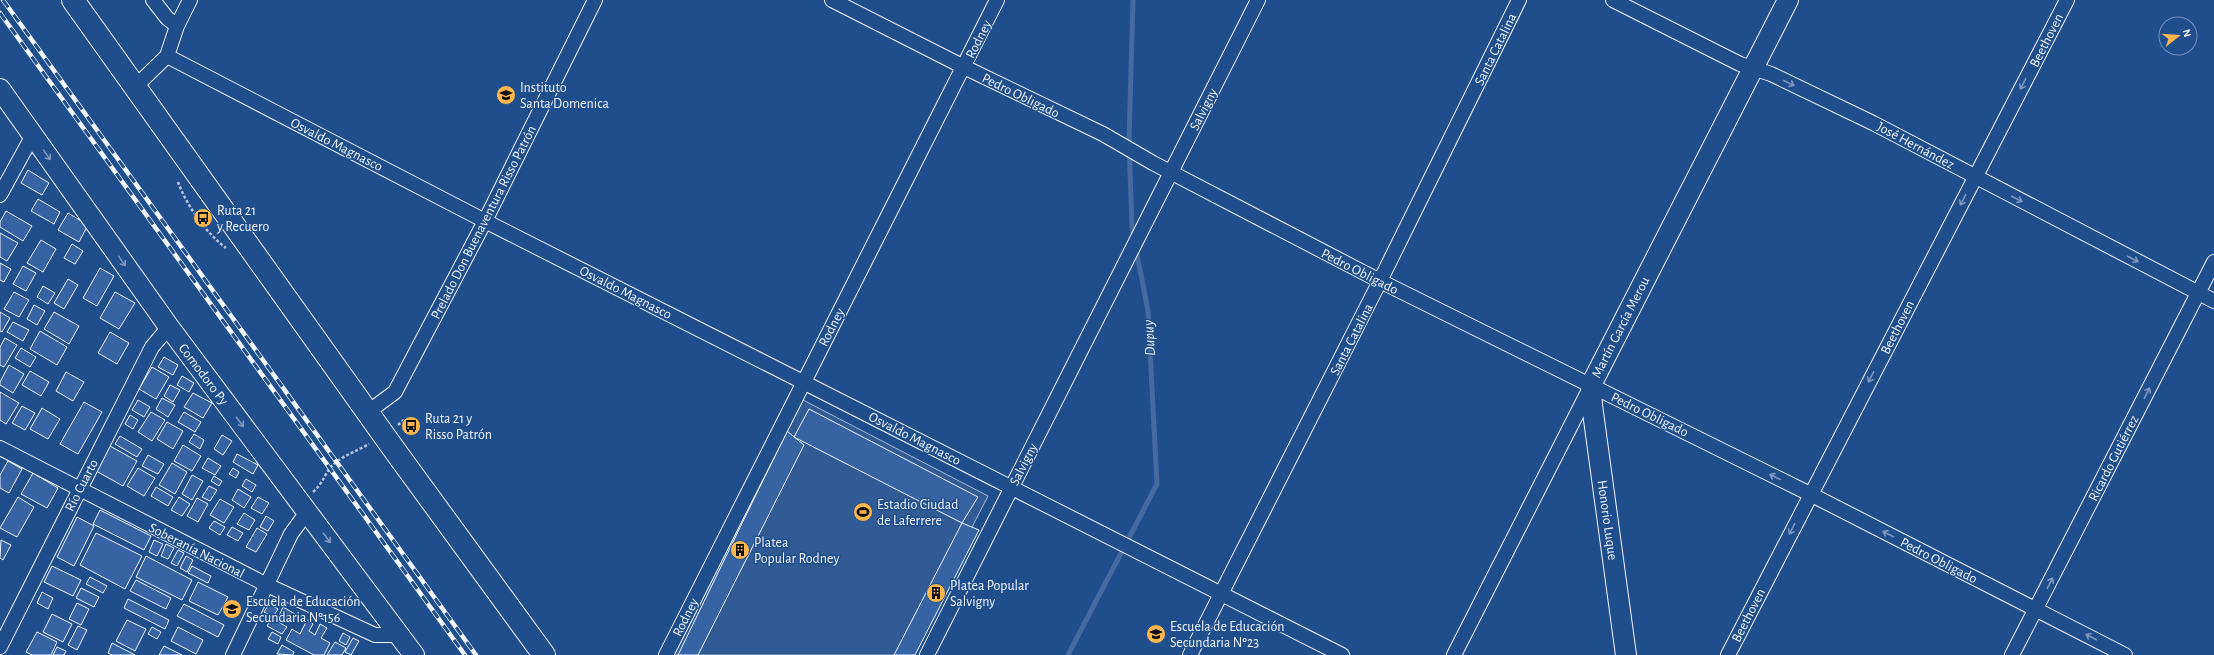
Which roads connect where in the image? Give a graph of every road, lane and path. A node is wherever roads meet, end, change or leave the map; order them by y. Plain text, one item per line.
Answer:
1 (73, 0) edge
2 (153, 0) edge
3 (190, 0) edge
4 (596, 0) edge
5 (832, 0) edge
6 (997, 0) edge
7 (1258, 0) edge
8 (1519, 0) edge
9 (1613, 0) edge
10 (1788, 0) edge
11 (2067, 0) edge
12 (177, 26) junction
13 (167, 56) junction
14 (964, 67) junction
15 (1753, 68) junction
16 (135, 86) junction
17 (0, 89) edge
18 (33, 135) junction
19 (1171, 172) junction
20 (1975, 177) junction
21 (0, 195) edge
22 (485, 221) junction
23 (2214, 262) edge
24 (1380, 281) junction
25 (2198, 293) junction
26 (2214, 301) edge
27 (168, 327) junction
28 (804, 381) junction
29 (1591, 385) junction
30 (368, 412) junction
31 (406, 419) dead end
32 (384, 435) junction
33 (0, 448) edge
34 (1011, 487) junction
35 (79, 489) junction
36 (1810, 494) junction
37 (304, 507) junction
38 (267, 585) junction
39 (1221, 593) junction
40 (2036, 610) junction
41 (400, 635) junction
42 (0, 647) edge
43 (546, 654) edge
44 (233, 655) edge
45 (414, 655) edge
46 (666, 655) edge
47 (927, 655) edge
48 (1190, 655) edge
49 (1342, 655) edge
50 (1454, 655) edge
51 (1626, 655) edge
52 (1728, 655) edge
53 (2012, 655) edge
54 (2126, 655) edge

1 - 16 main road
2 - 12 street
3 - 12 street
4 - 22 street, Prelado Don Buenaventura Risso Patrón
5 - 14 street, Pedro Obligado
6 - 14 street, Rodney
7 - 19 street, Salvigny
8 - 24 street, Santa Catalina
9 - 15 street, José Hernández
10 - 15 street, Martín García Merou
11 -> 20 street, Beethoven
12 - 13 street
13 - 16 street
13 - 22 street, Osvaldo Magnasco
14 - 19 street, Pedro Obligado
14 - 28 street, Rodney
15 -> 20 street, José Hernández
15 - 29 street, Martín García Merou
16 - 30 main road
17 - 18 street, Comodoro Py
18 - 21 street
18 -> 27 street, Comodoro Py
19 - 24 street, Pedro Obligado
19 - 34 street, Salvigny
20 -> 25 street, José Hernández
20 -> 36 street, Beethoven
22 - 28 street, Osvaldo Magnasco
22 - 30 street, Prelado Don Buenaventura Risso Patrón
23 - 25 street, Ricardo Gutiérrez
24 - 29 street, Pedro Obligado
24 - 39 street, Santa Catalina
25 - 26 street, José Hernández
40 -> 25 street, Ricardo Gutiérrez
27 - 35 street, Río Cuarto
27 -> 37 street, Comodoro Py
28 - 34 street, Osvaldo Magnasco
28 - 46 street, Rodney
36 -> 29 street, Pedro Obligado
29 - 50 street, Martín García Merou
29 - 51 street, Honorio Luque
30 - 32 main road
31 - 32 path
32 - 37 path
32 - 43 main road
33 - 35 street, Soberanía Nacional
34 - 39 street, Osvaldo Magnasco
34 - 47 street, Salvigny
35 - 38 street, Soberanía Nacional
35 - 42 street, Río Cuarto
40 -> 36 street, Pedro Obligado
36 -> 52 street, Beethoven
37 - 38 street
37 -> 41 street, Comodoro Py
38 - 41 street, Soberanía Nacional
38 - 44 street
39 - 48 street, Santa Catalina
39 - 49 street
40 - 53 street, Ricardo Gutiérrez
54 -> 40 street, Pedro Obligado
41 - 45 street, Comodoro Py

